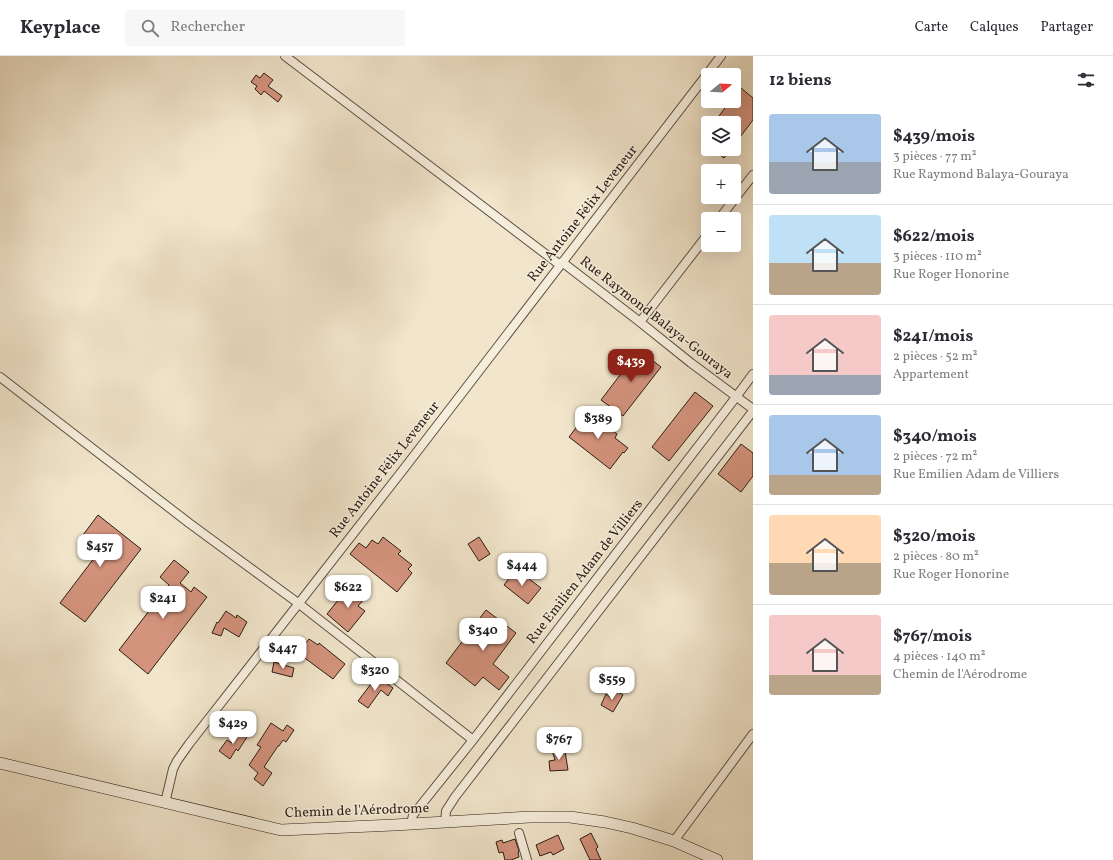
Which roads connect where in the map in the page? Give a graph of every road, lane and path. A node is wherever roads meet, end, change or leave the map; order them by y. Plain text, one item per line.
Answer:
1 (285, 56) edge
2 (721, 56) edge
3 (753, 175) edge
4 (724, 212) edge
5 (701, 243) edge
6 (561, 264) junction
7 (640, 322) junction
8 (753, 374) edge
9 (0, 377) edge
10 (736, 397) junction
11 (753, 410) edge
12 (298, 603) junction
13 (753, 734) edge
14 (473, 740) junction
15 (0, 763) edge
16 (165, 803) junction
17 (446, 822) junction
18 (411, 824) junction
19 (519, 833) dead end
20 (674, 841) junction
21 (527, 860) edge
22 (717, 860) edge

1 - 6 street, Rue Raymond Balaya-Gouraya
2 - 6 street, Rue Antoine Félix Leveneur
3 - 4 street
5 - 7 street
6 - 7 street, Rue Raymond Balaya-Gouraya
6 - 12 street, Rue Antoine Félix Leveneur
7 - 10 street, Rue Raymond Balaya-Gouraya
8 - 10 street, Rue Emilien Adam de Villiers
9 - 12 street
10 - 11 street, Rue Raymond Balaya-Gouraya
10 - 14 street, Rue Emilien Adam de Villiers
11 - 17 street
12 - 14 street
12 - 16 street, Rue Antoine Félix Leveneur
13 - 20 street
14 - 18 street, Rue Emilien Adam de Villiers
15 - 16 main road, Chemin de l'Aérodrome
16 - 18 main road, Chemin de l'Aérodrome
17 - 18 main road, Chemin de l'Aérodrome
17 - 20 main road, Chemin de l'Aérodrome
19 - 21 street
20 - 22 main road, Chemin de l'Aérodrome

